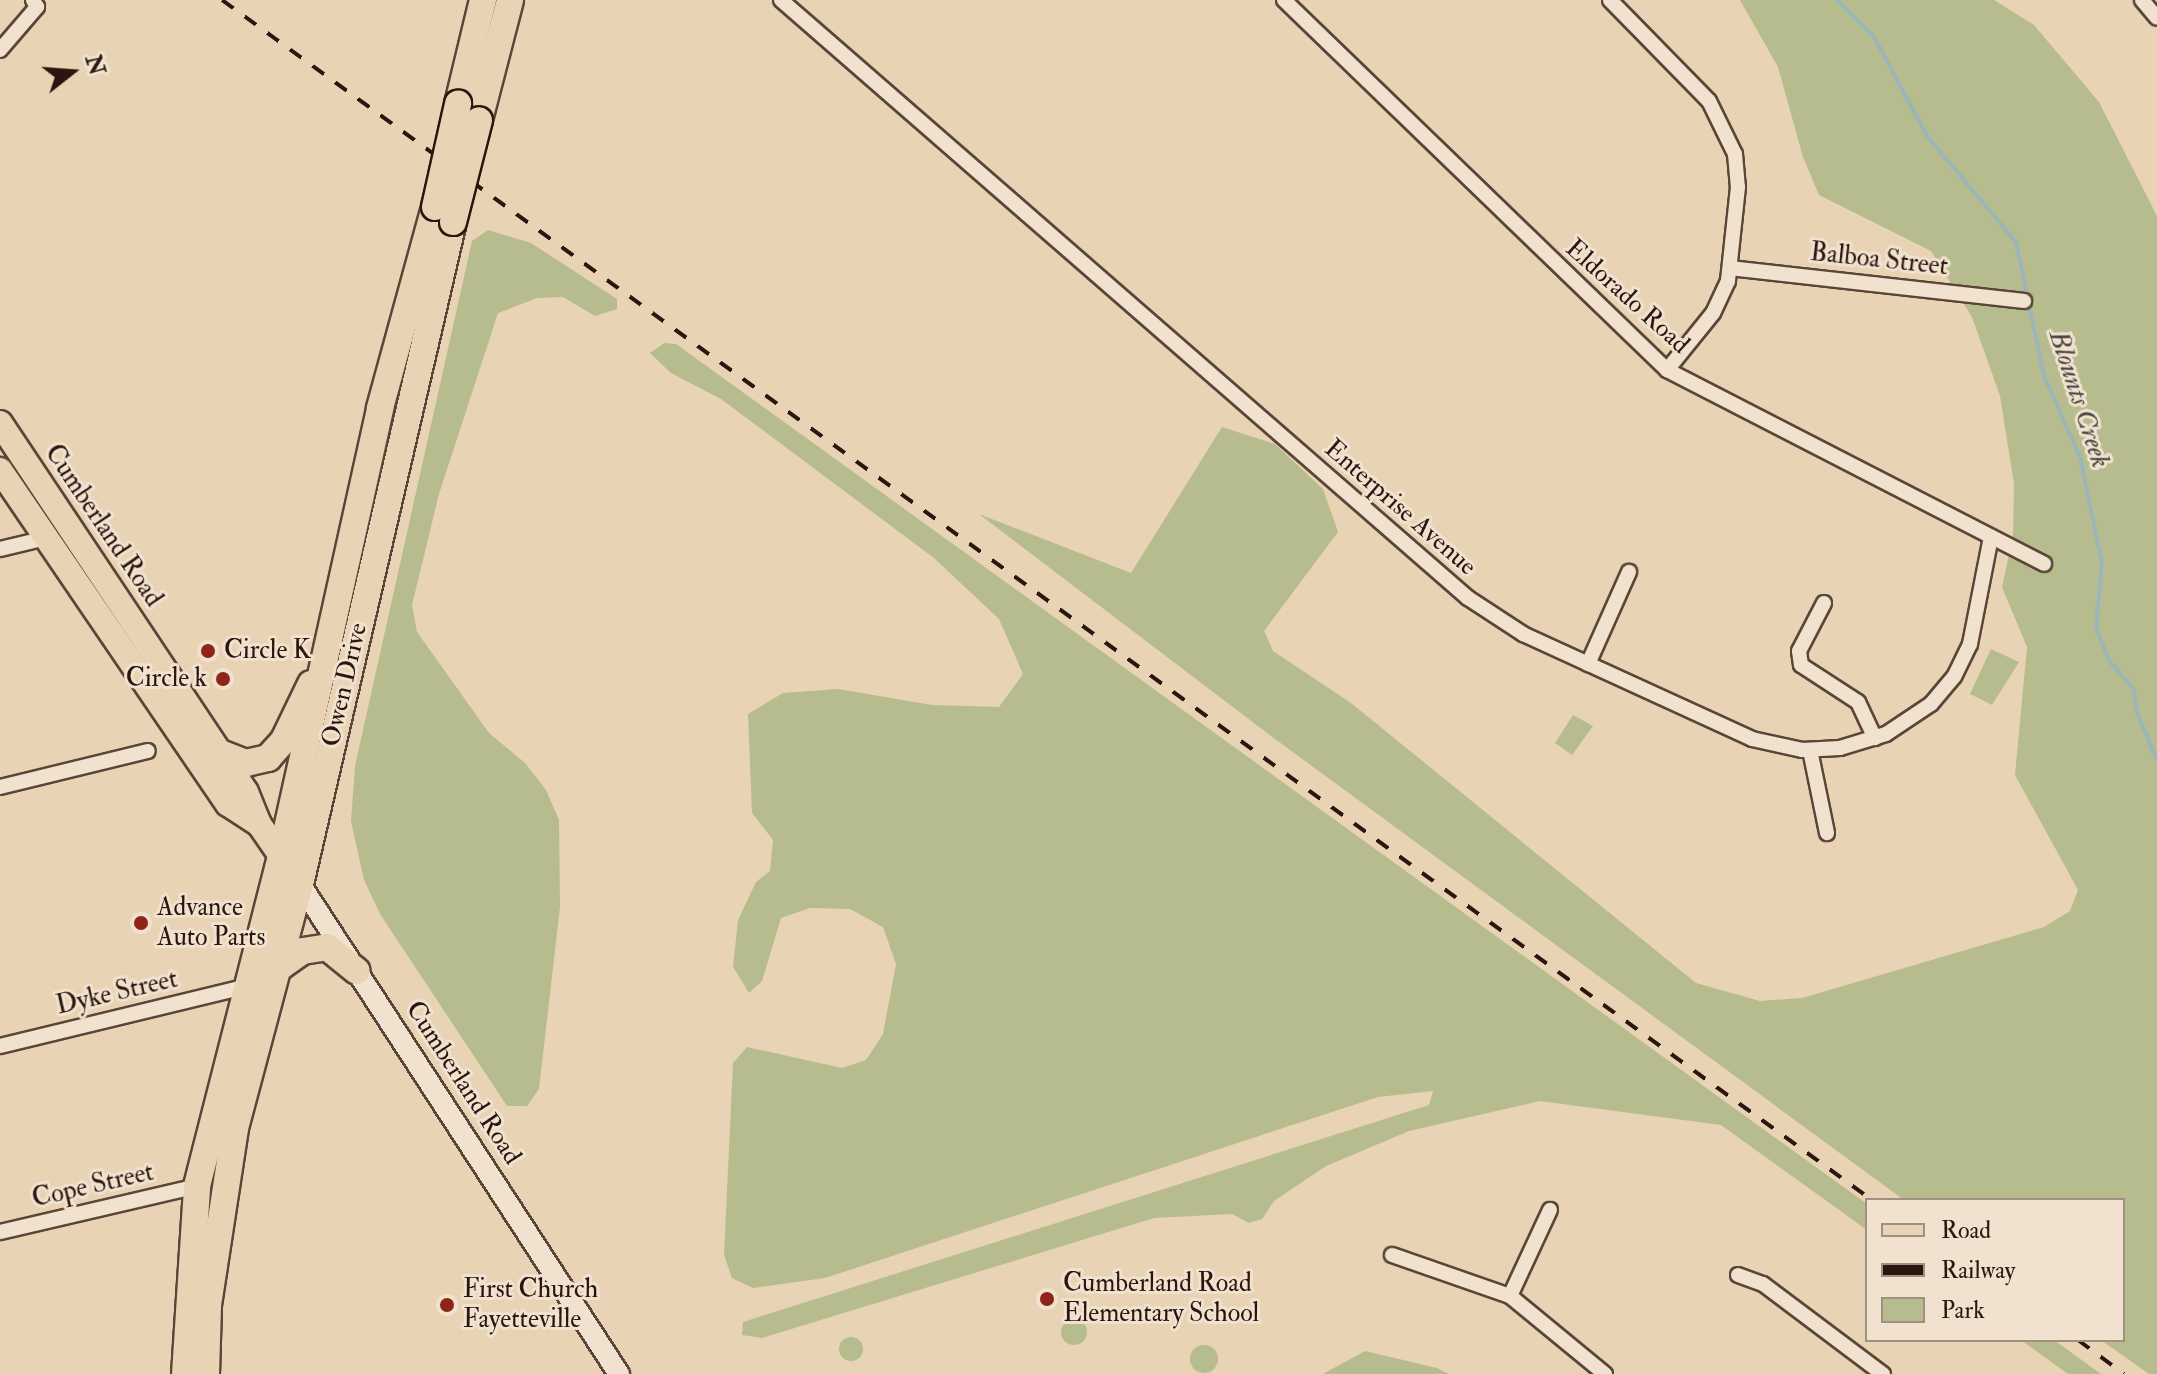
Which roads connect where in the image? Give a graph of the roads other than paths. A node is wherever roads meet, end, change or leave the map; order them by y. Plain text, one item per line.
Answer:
1 (33, 0) edge
2 (483, 0) edge
3 (510, 0) edge
4 (781, 0) edge
5 (1284, 0) edge
6 (1610, 0) edge
7 (2142, 0) edge
8 (2157, 18) edge
9 (2, 44) edge
10 (444, 214) junction
11 (1730, 268) junction
12 (2024, 301) dead end
13 (1667, 370) junction
14 (0, 423) edge
15 (0, 470) edge
16 (1991, 537) junction
17 (46, 538) junction
18 (0, 549) edge
19 (2044, 564) dead end
20 (1629, 572) dead end
21 (1824, 603) dead end
22 (329, 648) junction
23 (1588, 664) junction
24 (1875, 738) junction
25 (1810, 750) junction
26 (148, 751) dead end
27 (220, 753) junction
28 (0, 787) edge
29 (259, 824) junction
30 (1827, 833) dead end
31 (281, 856) junction
32 (300, 884) junction
33 (274, 971) junction
34 (357, 971) junction
35 (244, 987) junction
36 (0, 1046) edge
37 (197, 1186) junction
38 (1550, 1210) dead end
39 (0, 1232) edge
40 (1392, 1255) dead end
41 (1738, 1275) dead end
42 (1510, 1296) junction
43 (185, 1374) edge
44 (206, 1374) edge
45 (619, 1374) edge
46 (1605, 1374) edge
47 (1883, 1374) edge

1 - 9 street
2 - 10 highway, Owen Drive, bridge
3 - 10 highway, Owen Drive, bridge
4 - 23 street, Enterprise Avenue
5 - 13 street, Eldorado Road
6 - 11 street
7 - 8 street
10 - 22 highway, Owen Drive
10 - 32 highway, Owen Drive
11 - 12 street, Balboa Street
11 - 13 street
13 - 16 street, Eldorado Road
14 - 27 main road, Cumberland Road
15 - 17 main road, Cumberland Road
16 - 19 street, Eldorado Road
16 - 24 street, Enterprise Avenue
17 - 18 street
17 - 29 main road, Cumberland Road
20 - 23 street
21 - 24 street
22 - 27 highway
22 - 31 highway, Owen Drive
23 - 25 street, Enterprise Avenue
24 - 25 street, Enterprise Avenue
25 - 30 street
26 - 28 street
27 - 29 main road, Cumberland Road
29 - 31 main road, Cumberland Road
31 - 32 main road, Cumberland Road
31 - 35 highway, Owen Drive
32 - 33 highway, Owen Drive
32 - 34 main road, Cumberland Road
33 - 34 highway
33 - 44 highway, Owen Drive
34 - 45 main road, Cumberland Road
35 - 36 street, Dyke Street
35 - 37 highway, Owen Drive
37 - 39 street, Cope Street
37 - 43 highway, Owen Drive
38 - 42 street
40 - 42 street
41 - 47 street
42 - 46 street

